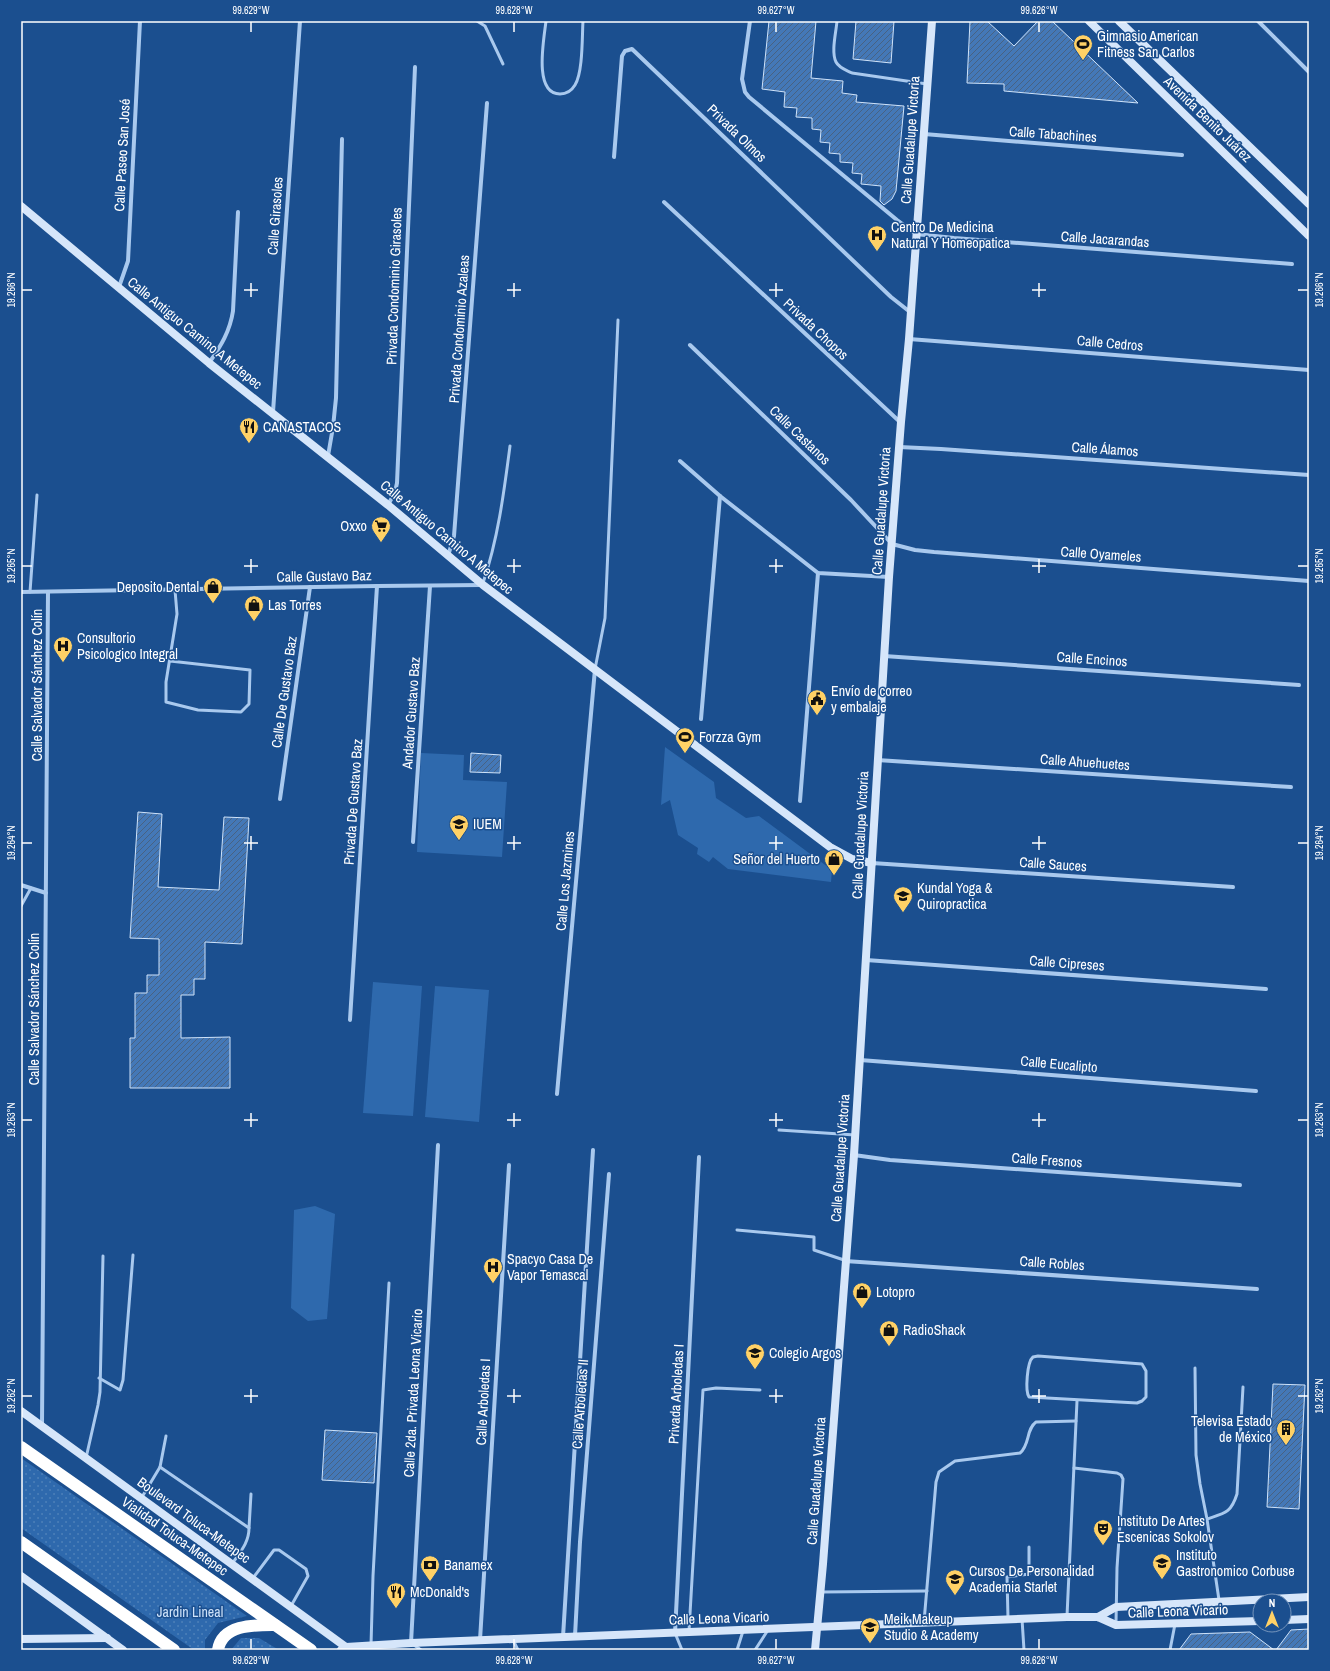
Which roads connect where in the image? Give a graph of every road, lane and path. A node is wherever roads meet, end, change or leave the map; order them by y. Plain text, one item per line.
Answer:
1 (140, 21) edge
2 (300, 21) edge
3 (477, 21) edge
4 (546, 21) edge
5 (583, 21) edge
6 (750, 21) edge
7 (837, 21) edge
8 (932, 21) edge
9 (1089, 21) edge
10 (1119, 21) edge
11 (1258, 21) edge
12 (504, 64) dead end
13 (415, 67) dead end
14 (1309, 72) edge
15 (927, 84) junction
16 (487, 104) dead end
17 (924, 134) junction
18 (342, 139) dead end
19 (1182, 155) dead end
20 (614, 157) dead end
21 (664, 202) dead end
22 (1309, 204) edge
23 (21, 206) edge
24 (238, 212) dead end
25 (916, 234) junction
26 (1309, 236) edge
27 (1292, 264) dead end
28 (119, 288) junction
29 (910, 312) junction
30 (618, 320) dead end
31 (909, 339) junction
32 (690, 345) dead end
33 (209, 363) junction
34 (1309, 370) edge
35 (273, 413) junction
36 (901, 422) junction
37 (510, 446) dead end
38 (899, 447) junction
39 (328, 456) junction
40 (680, 460) dead end
41 (1309, 475) edge
42 (38, 495) dead end
43 (720, 496) junction
44 (388, 504) junction
45 (892, 544) junction
46 (448, 556) junction
47 (818, 573) junction
48 (889, 577) junction
49 (1309, 581) edge
50 (483, 585) junction
51 (377, 586) junction
52 (430, 586) junction
53 (310, 588) junction
54 (175, 590) junction
55 (21, 592) edge
56 (30, 592) junction
57 (48, 592) junction
58 (884, 656) junction
59 (170, 661) junction
60 (595, 669) junction
61 (1299, 685) dead end
62 (701, 719) dead end
63 (877, 760) junction
64 (1292, 787) dead end
65 (280, 799) dead end
66 (800, 801) dead end
67 (413, 842) dead end
68 (872, 863) junction
69 (21, 885) edge
70 (1233, 887) dead end
71 (31, 888) junction
72 (46, 893) junction
73 (21, 906) edge
74 (866, 960) junction
75 (1266, 989) dead end
76 (350, 1020) dead end
77 (860, 1060) junction
78 (1256, 1091) dead end
79 (557, 1094) dead end
80 (779, 1130) dead end
81 (855, 1135) junction
82 (438, 1145) dead end
83 (593, 1150) dead end
84 (854, 1155) junction
85 (699, 1157) dead end
86 (509, 1165) dead end
87 (609, 1174) dead end
88 (1240, 1186) dead end
89 (737, 1230) dead end
90 (133, 1255) dead end
91 (103, 1256) dead end
92 (846, 1261) junction
93 (389, 1283) dead end
94 (1257, 1289) dead end
95 (1195, 1368) dead end
96 (100, 1378) junction
97 (1243, 1386) dead end
98 (760, 1390) dead end
99 (1077, 1401) junction
100 (21, 1411) edge
101 (1076, 1421) junction
102 (42, 1426) junction
103 (166, 1436) dead end
104 (21, 1447) edge
105 (86, 1458) junction
106 (160, 1467) junction
107 (1074, 1468) junction
108 (250, 1494) dead end
109 (141, 1498) junction
110 (1207, 1519) junction
111 (249, 1528) junction
112 (21, 1542) edge
113 (1029, 1547) dead end
114 (232, 1564) junction
115 (21, 1576) edge
116 (252, 1579) junction
117 (820, 1592) junction
118 (927, 1592) junction
119 (1309, 1597) edge
120 (1219, 1600) junction
121 (291, 1606) junction
122 (1116, 1607) junction
123 (1098, 1617) junction
124 (1067, 1618) junction
125 (1022, 1619) junction
126 (1309, 1619) edge
127 (1008, 1620) junction
128 (1292, 1620) edge
129 (1252, 1621) edge
130 (924, 1624) junction
131 (1175, 1624) junction
132 (275, 1625) junction
133 (1116, 1625) junction
134 (816, 1628) junction
135 (768, 1630) junction
136 (743, 1631) junction
137 (675, 1633) junction
138 (689, 1633) junction
139 (575, 1636) junction
140 (563, 1637) junction
141 (107, 1638) junction
142 (21, 1639) edge
143 (513, 1639) junction
144 (480, 1640) junction
145 (411, 1643) junction
146 (371, 1645) junction
147 (346, 1649) edge
148 (123, 1650) edge
149 (174, 1650) edge
150 (218, 1650) edge
151 (311, 1650) edge
152 (421, 1650) edge
153 (518, 1650) edge
154 (682, 1650) edge
155 (737, 1650) edge
156 (755, 1650) edge
157 (814, 1650) edge
158 (1024, 1650) edge
159 (1170, 1650) edge

1 - 28 street, Calle Paseo San José
2 - 35 street, Calle Girasoles
3 - 12 lane
4 - 5 lane
6 - 25 street
7 - 15 lane
8 - 15 street, Calle Guadalupe Victoria
9 - 26 street, Avenida Benito Juárez
10 - 22 street, Avenida Benito Juárez
11 - 14 street
13 - 44 street, Privada Condominio Girasoles
15 - 17 street, Calle Guadalupe Victoria
16 - 46 street, Privada Condominio Azaleas
17 - 19 street, Calle Tabachines
17 - 25 street, Calle Guadalupe Victoria
18 - 39 street
20 - 29 street, Privada Olmos
21 - 36 street, Privada Chopos
23 - 28 street, Calle Antiguo Camino A Metepec
24 - 33 street
25 - 27 street, Calle Jacarandas
25 - 29 street, Calle Guadalupe Victoria
28 - 33 street, Calle Antiguo Camino A Metepec
29 - 31 street, Calle Guadalupe Victoria
30 - 60 lane
31 - 34 street, Calle Cedros
31 - 36 street, Calle Guadalupe Victoria
32 - 45 street, Calle Castanos
33 - 35 street, Calle Antiguo Camino A Metepec
35 - 39 street, Calle Antiguo Camino A Metepec
36 - 38 street, Calle Guadalupe Victoria
37 - 50 lane
38 - 41 street, Calle Álamos
38 - 45 street, Calle Guadalupe Victoria
39 - 44 street, Calle Antiguo Camino A Metepec
40 - 43 street
42 - 56 lane
43 - 47 street
43 - 62 street
44 - 46 street, Calle Antiguo Camino A Metepec
45 - 48 street, Calle Guadalupe Victoria
45 - 49 street, Calle Oyameles
46 - 50 street, Calle Antiguo Camino A Metepec
47 - 48 street
47 - 66 street
48 - 58 street, Calle Guadalupe Victoria
50 - 52 street, Calle Gustavo Baz
50 - 60 street, Calle Antiguo Camino A Metepec
51 - 52 street, Calle Gustavo Baz
51 - 53 street, Calle Gustavo Baz
51 - 76 street, Privada De Gustavo Baz
52 - 67 street, Andador Gustavo Baz
53 - 54 street, Calle Gustavo Baz
53 - 65 street, Calle De Gustavo Baz
54 - 57 street, Calle Gustavo Baz
54 - 59 lane
55 - 56 street, Calle Gustavo Baz
56 - 57 street, Calle Gustavo Baz
57 - 72 street, Calle Salvador Sánchez Colín
58 - 61 street, Calle Encinos
58 - 63 street, Calle Guadalupe Victoria
59 - 59 lane
60 - 68 street, Calle Antiguo Camino A Metepec
60 - 79 street, Calle Los Jazmines
63 - 64 street, Calle Ahuehuetes
63 - 68 street, Calle Guadalupe Victoria
68 - 70 street, Calle Sauces
68 - 74 street, Calle Guadalupe Victoria
69 - 71 street
71 - 72 street
71 - 73 lane
72 - 102 street, Calle Salvador Sánchez Colín
74 - 75 street, Calle Cipreses
74 - 77 street, Calle Guadalupe Victoria
77 - 78 street, Calle Eucalipto
77 - 81 street, Calle Guadalupe Victoria
80 - 81 lane
81 - 84 street, Calle Guadalupe Victoria
82 - 145 street, Calle 2da. Privada Leona Vicario
83 - 140 street
84 - 88 street, Calle Fresnos
84 - 92 street, Calle Guadalupe Victoria
85 - 137 street, Privada Arboledas I
86 - 144 street, Calle Arboledas I
87 - 139 street, Calle Arboledas II
89 - 92 lane
90 - 96 lane
91 - 96 lane
92 - 94 street, Calle Robles
92 - 117 street, Calle Guadalupe Victoria
93 - 146 lane
95 - 110 lane
96 - 105 lane
97 - 110 lane
98 - 138 lane
99 - 99 lane
99 - 101 lane
100 - 102 street, Boulevard Toluca-Metepec
101 - 107 lane
101 - 118 lane
102 - 105 street, Boulevard Toluca-Metepec
103 - 106 lane
104 - 132 highway, Vialidad Toluca-Metepec
105 - 109 street, Boulevard Toluca-Metepec
106 - 109 lane
106 - 111 lane
107 - 122 lane
107 - 124 lane
108 - 111 lane
109 - 114 street, Boulevard Toluca-Metepec
110 - 120 lane
111 - 114 lane
112 - 149 highway
113 - 127 lane
114 - 116 street, Boulevard Toluca-Metepec
115 - 141 street
116 - 121 street, Boulevard Toluca-Metepec
116 - 121 lane
117 - 118 lane
117 - 134 street, Calle Guadalupe Victoria
118 - 130 lane
119 - 120 street, Calle Leona Vicario
120 - 122 street, Calle Leona Vicario
121 - 147 street, Boulevard Toluca-Metepec
122 - 123 street, Calle Leona Vicario
122 - 133 lane
123 - 124 street, Calle Leona Vicario
123 - 133 street, Calle Leona Vicario
124 - 125 street, Calle Leona Vicario
125 - 127 street, Calle Leona Vicario
125 - 158 lane
126 - 128 street
127 - 130 street, Calle Leona Vicario
129 - 131 street, Calle Leona Vicario
130 - 134 street, Calle Leona Vicario
131 - 133 street, Calle Leona Vicario
131 - 159 lane
132 - 150 highway
132 - 151 highway, Vialidad Toluca-Metepec
134 - 135 street, Calle Leona Vicario
134 - 157 street, Calle Guadalupe Victoria
135 - 136 street, Calle Leona Vicario
135 - 156 lane
136 - 138 street, Calle Leona Vicario
136 - 155 lane
137 - 138 street, Calle Leona Vicario
137 - 139 street, Calle Leona Vicario
137 - 154 lane
139 - 140 street, Calle Leona Vicario
140 - 143 street, Calle Leona Vicario
141 - 142 street
141 - 148 street
143 - 144 street, Calle Leona Vicario
143 - 153 lane
144 - 145 street, Calle Leona Vicario
145 - 146 street, Calle Leona Vicario
145 - 152 lane
146 - 147 street, Calle Leona Vicario

